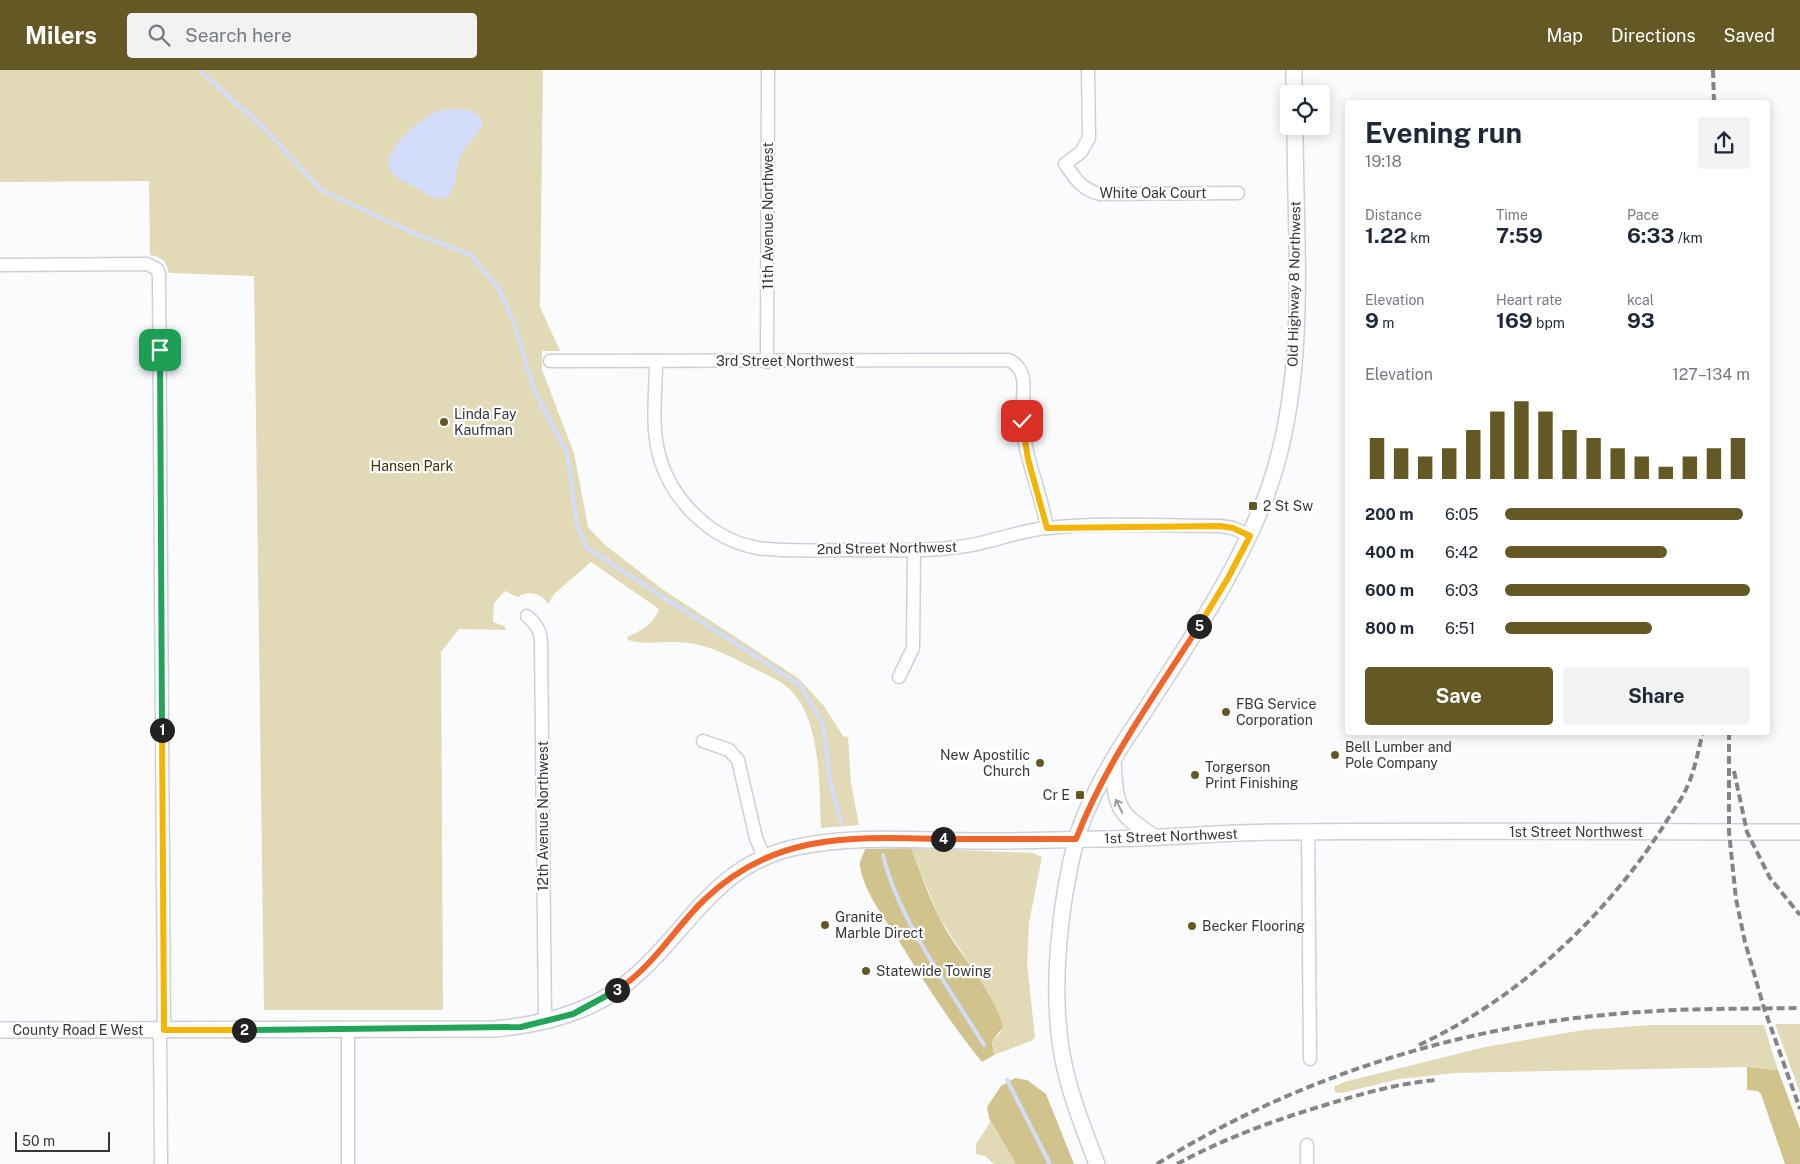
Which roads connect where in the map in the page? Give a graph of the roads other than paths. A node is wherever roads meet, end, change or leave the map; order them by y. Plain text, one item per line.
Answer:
1 (768, 70) edge
2 (1088, 70) edge
3 (1294, 70) edge
4 (1294, 85) edge
5 (1294, 135) edge
6 (1238, 192) dead end
7 (0, 265) edge
8 (550, 361) dead end
9 (656, 361) junction
10 (767, 362) junction
11 (1047, 528) junction
12 (1250, 536) junction
13 (914, 550) junction
14 (527, 616) dead end
15 (899, 676) dead end
16 (703, 741) dead end
17 (1113, 760) junction
18 (1308, 832) junction
19 (1800, 832) edge
20 (1154, 837) junction
21 (1076, 839) junction
22 (764, 857) junction
23 (545, 1022) junction
24 (0, 1030) edge
25 (162, 1030) junction
26 (348, 1030) junction
27 (1310, 1059) dead end
28 (1307, 1145) dead end
29 (160, 1164) edge
30 (348, 1164) edge
31 (1097, 1164) edge
32 (1308, 1164) edge

1 - 10 street, 11th Avenue Northwest
2 - 6 street, White Oak Court
3 - 4 street
5 - 12 street, Old Highway 8 Northwest
7 - 25 street
8 - 9 street, 3rd Street Northwest
9 - 10 street, 3rd Street Northwest
9 - 13 street, 2nd Street Northwest
10 - 11 street, 3rd Street Northwest
11 - 12 street, 2nd Street Northwest
11 - 13 street, 2nd Street Northwest
12 - 17 street, Old Highway 8 Northwest
13 - 15 street
14 - 23 street, 12th Avenue Northwest
16 - 22 street
20 -> 17 street
17 - 21 street, Old Highway 8 Northwest
18 - 19 street, 1st Street Northwest
18 - 20 street, 1st Street Northwest
18 - 27 street
20 - 21 street, 1st Street Northwest
21 - 22 street, 1st Street Northwest
21 - 31 street, Old Highway 8 Northwest
22 - 23 street, 1st Street Northwest
23 - 26 street, County Road E West
24 - 25 street, County Road E West
25 - 26 street, County Road E West
25 - 29 street
26 - 30 street
28 - 32 street

